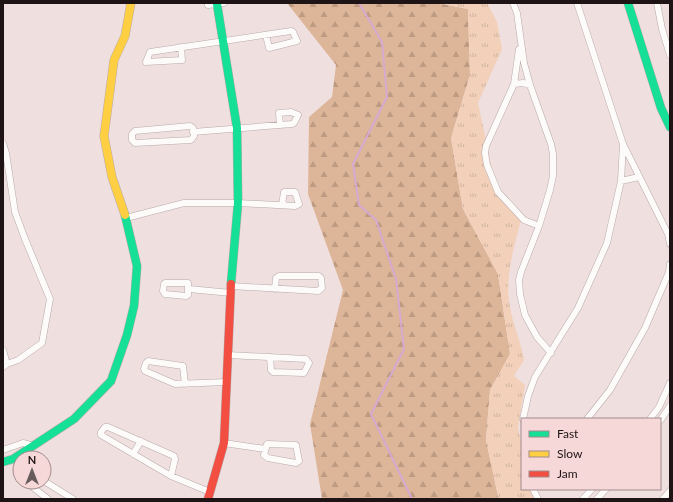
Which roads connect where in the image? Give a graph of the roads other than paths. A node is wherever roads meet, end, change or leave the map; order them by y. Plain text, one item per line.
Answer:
1 (131, 3) edge
2 (208, 3) edge
3 (513, 3) edge
4 (577, 3) edge
5 (628, 3) edge
6 (658, 3) edge
7 (220, 4) edge
8 (266, 35) junction
9 (520, 40) junction
10 (223, 41) junction
11 (181, 47) junction
12 (670, 55) edge
13 (514, 84) junction
14 (530, 85) junction
15 (280, 125) dead end
16 (670, 127) edge
17 (237, 128) junction
18 (193, 132) junction
19 (3, 143) edge
20 (622, 144) junction
21 (639, 177) junction
22 (621, 181) junction
23 (238, 203) junction
24 (282, 205) dead end
25 (126, 218) junction
26 (539, 226) junction
27 (670, 244) edge
28 (670, 264) edge
29 (189, 289) dead end
30 (275, 289) junction
31 (231, 290) junction
32 (3, 350) edge
33 (551, 353) junction
34 (228, 355) junction
35 (270, 357) junction
36 (5, 366) edge
37 (227, 382) junction
38 (670, 383) edge
39 (185, 384) junction
40 (670, 406) edge
41 (523, 418) edge
42 (588, 418) edge
43 (651, 418) edge
44 (661, 420) edge
45 (141, 441) junction
46 (224, 443) junction
47 (34, 446) junction
48 (265, 449) junction
49 (3, 450) edge
50 (133, 454) junction
51 (3, 462) edge
52 (171, 476) junction
53 (52, 486) edge
54 (36, 490) edge
55 (533, 490) edge
56 (591, 490) edge
57 (605, 490) edge
58 (670, 491) edge
59 (209, 496) edge
60 (48, 499) edge
61 (73, 499) edge
62 (538, 499) edge
63 (583, 499) edge
64 (597, 499) edge
65 (663, 499) edge

1 - 25 street
2 - 7 street
3 - 9 street
4 - 20 street
5 - 16 street
6 - 12 street
7 - 10 street
8 - 8 street
8 - 10 street
9 - 13 street
9 - 14 street
10 - 11 street
10 - 17 street
11 - 11 street
13 - 14 street
13 - 26 street
14 - 26 street
15 - 17 street
17 - 18 street
17 - 23 street
18 - 18 street
19 - 36 street
20 - 21 street
20 - 22 street
21 - 22 street
21 - 27 street
22 - 33 street
23 - 24 street
23 - 25 street
23 - 31 street
25 - 47 street
26 - 33 street
28 - 42 street
29 - 31 street
30 - 30 street
30 - 31 street
31 - 34 street
32 - 36 street
33 - 41 street
34 - 35 street
34 - 37 street
35 - 35 street
37 - 39 street
37 - 46 street
38 - 43 street
39 - 39 street
40 - 44 street
45 - 50 street
45 - 50 street
45 - 52 street
46 - 48 street
46 - 59 street
47 - 49 street
47 - 51 street
48 - 48 street
50 - 52 street
52 - 59 street
53 - 61 street
54 - 60 street
55 - 62 street
56 - 63 street
57 - 64 street
58 - 65 street

